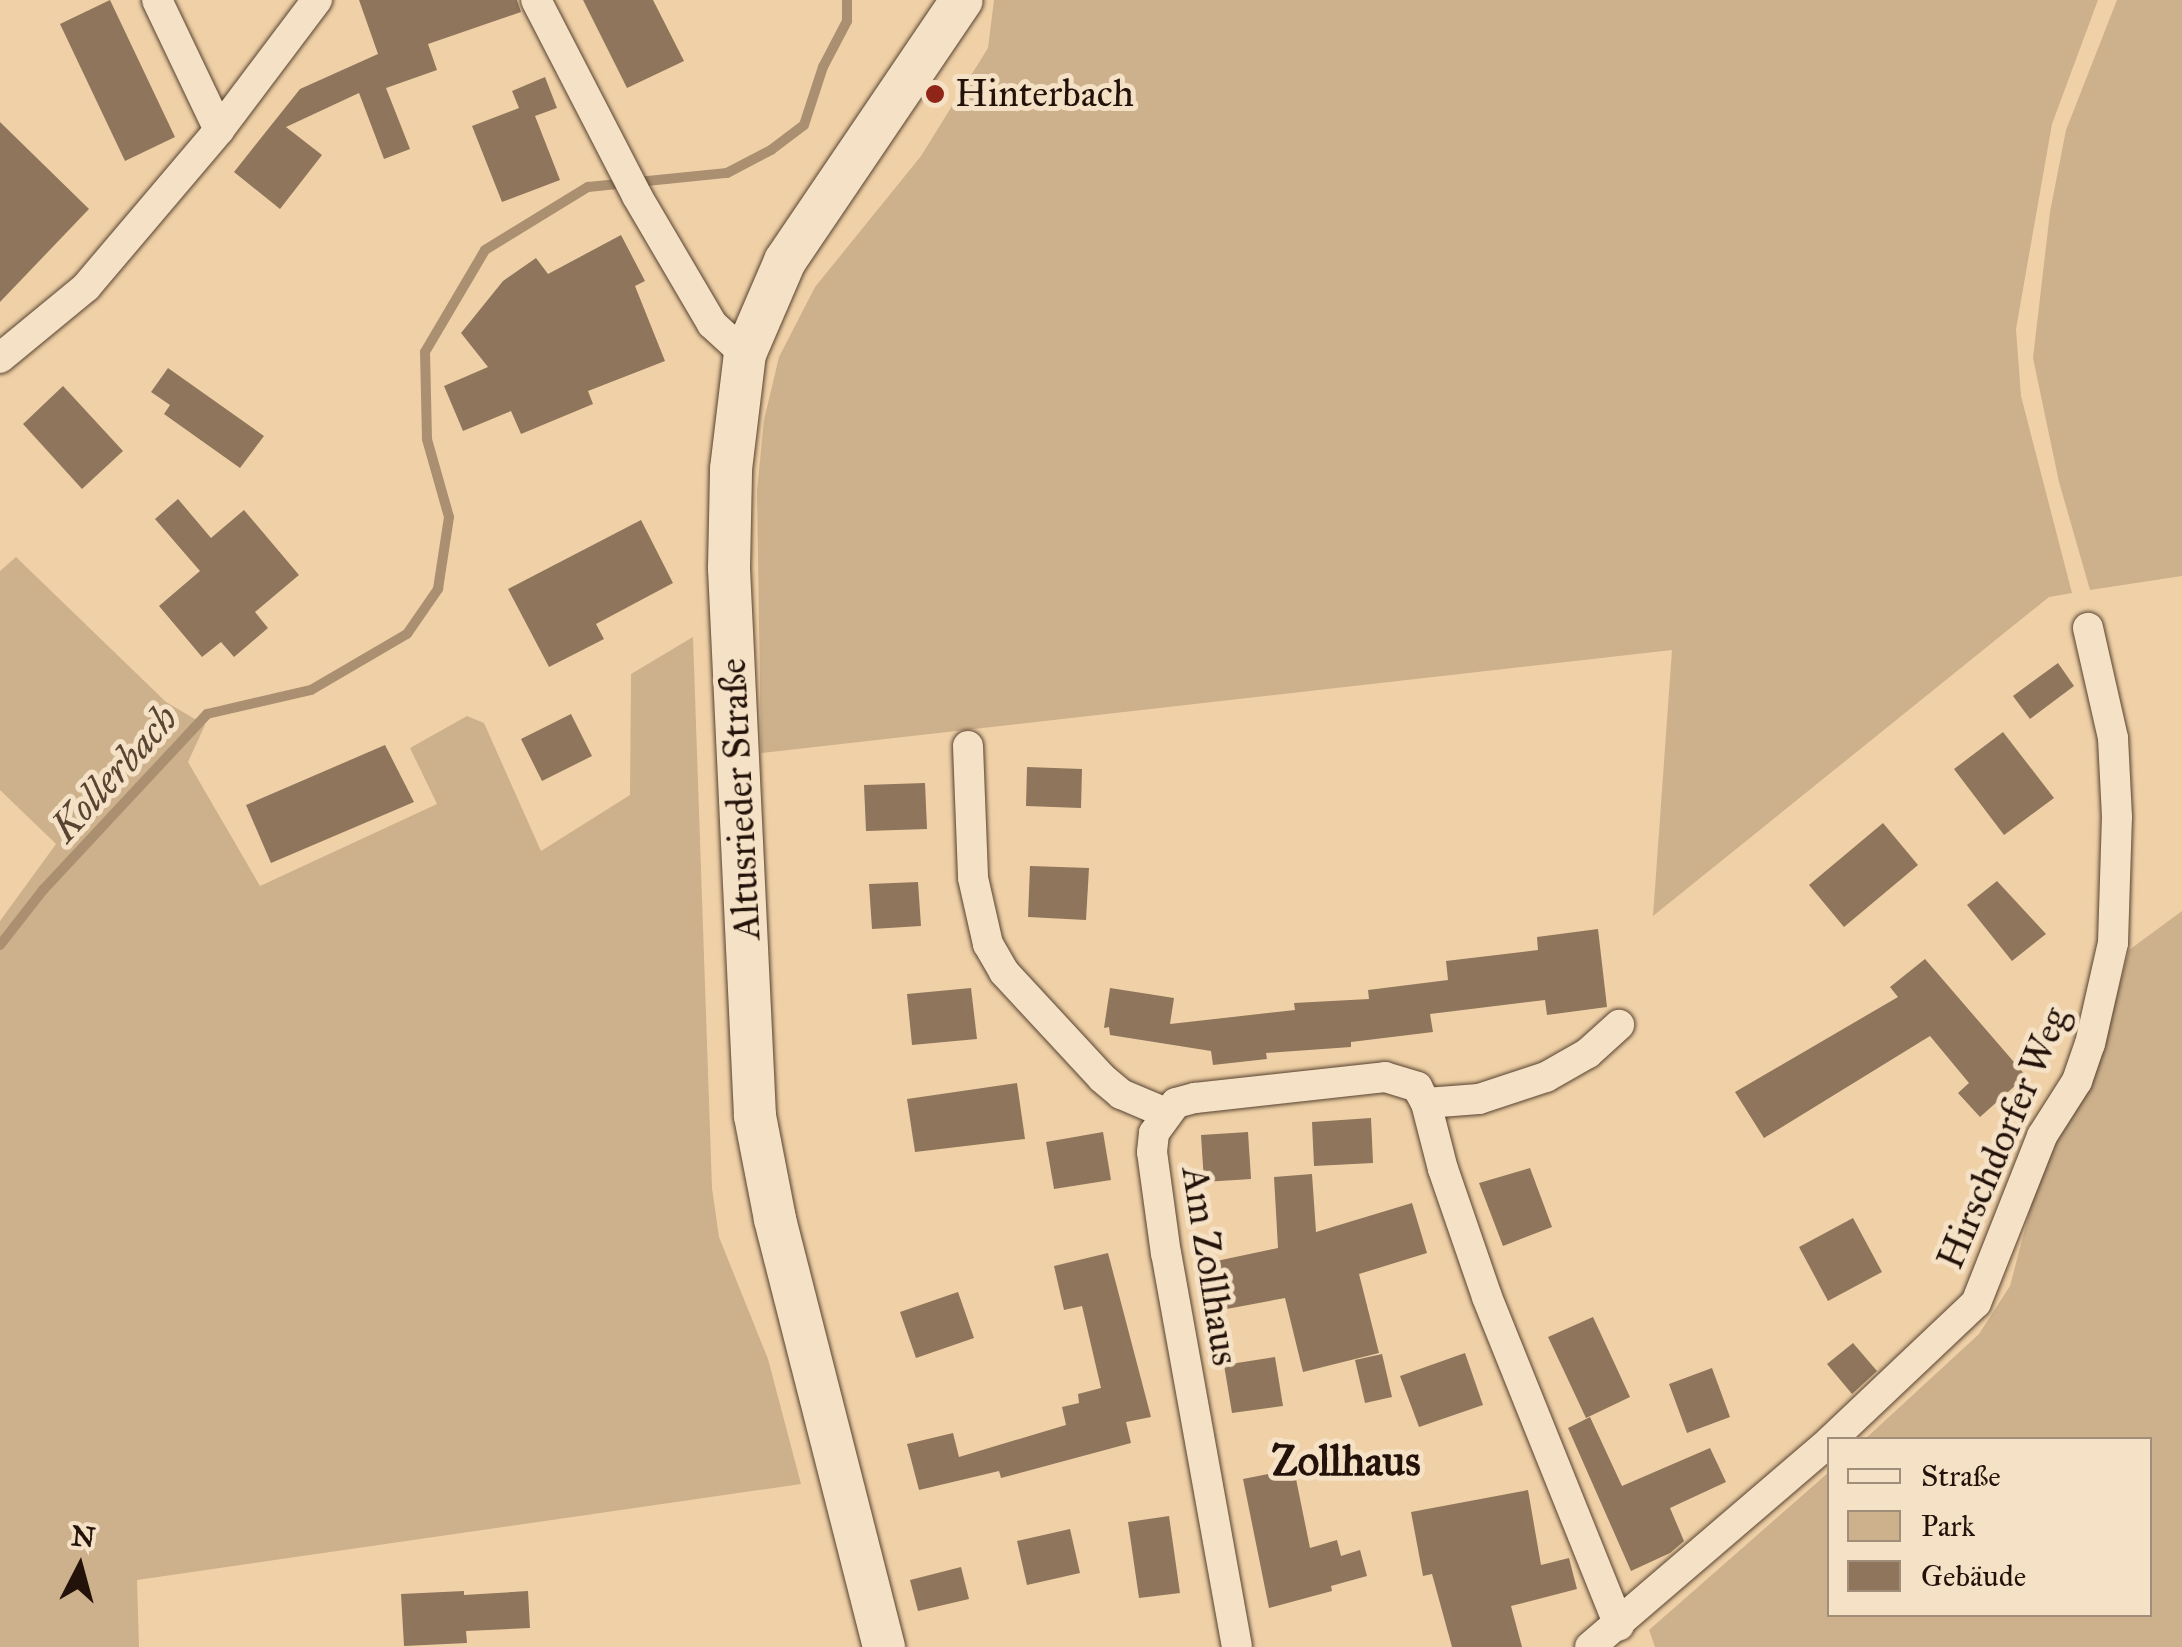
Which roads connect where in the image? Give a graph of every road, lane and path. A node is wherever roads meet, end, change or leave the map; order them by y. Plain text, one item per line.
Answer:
1 (156, 0) edge
2 (317, 0) edge
3 (536, 0) edge
4 (962, 0) edge
5 (219, 130) junction
6 (745, 354) junction
7 (0, 358) edge
8 (2088, 628) dead end
9 (968, 746) dead end
10 (1618, 1025) dead end
11 (1426, 1104) junction
12 (1166, 1112) junction
13 (1833, 1437) edge
14 (1827, 1443) edge
15 (1618, 1626) junction
16 (884, 1647) edge
17 (1237, 1647) edge
18 (1590, 1647) edge

1 - 5 street
2 - 5 street
3 - 6 street
4 - 6 main road, Altusrieder Straße
5 - 7 street
6 - 16 main road, Altusrieder Straße
8 - 13 street, Hirschdorfer Weg
9 - 12 street
10 - 11 street
11 - 12 street
11 - 15 street
12 - 17 street, Am Zollhaus
14 - 15 street, Hirschdorfer Weg
15 - 18 street, Hirschdorfer Weg

